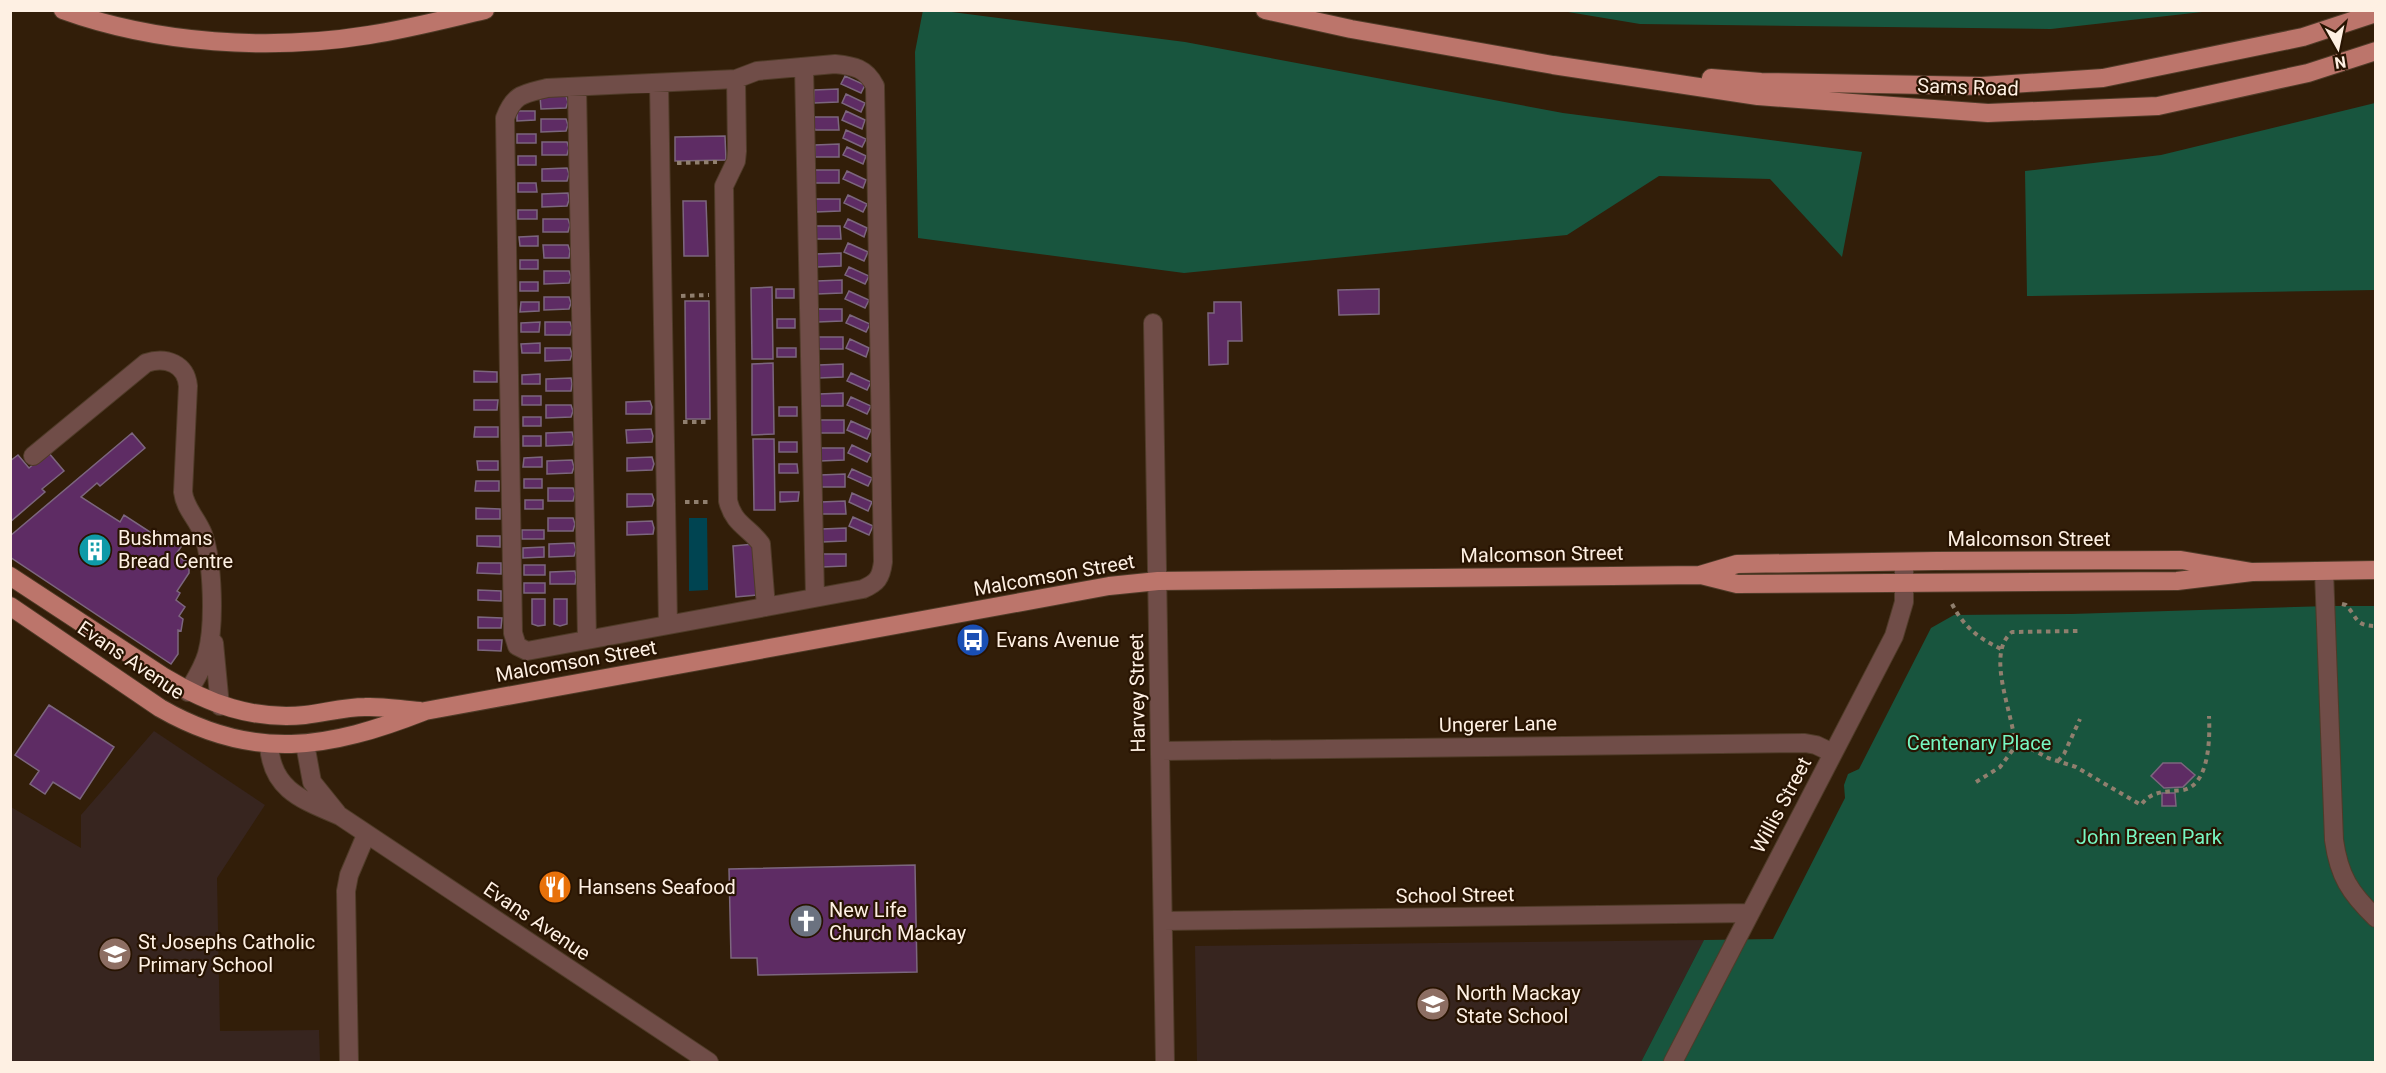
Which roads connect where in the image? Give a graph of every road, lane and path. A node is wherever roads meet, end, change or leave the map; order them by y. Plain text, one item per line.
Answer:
1 (63, 10) edge
2 (485, 10) edge
3 (1265, 10) edge
4 (2376, 13) edge
5 (2376, 51) edge
6 (1554, 65) junction
7 (804, 67) junction
8 (736, 79) junction
9 (659, 83) junction
10 (577, 87) junction
11 (736, 161) junction
12 (660, 163) junction
13 (725, 295) junction
14 (662, 297) junction
15 (1153, 323) dead end
16 (665, 422) junction
17 (727, 422) junction
18 (33, 456) dead end
19 (728, 501) junction
20 (666, 502) junction
21 (1904, 562) junction
22 (2376, 570) edge
23 (2324, 571) junction
24 (2252, 572) junction
25 (1700, 574) junction
26 (10, 576) edge
27 (1158, 581) junction
28 (1904, 582) junction
29 (814, 597) junction
30 (1952, 604) dead end
31 (2334, 604) dead end
32 (10, 606) edge
33 (766, 607) junction
34 (10, 613) edge
35 (29, 618) junction
36 (211, 623) junction
37 (668, 625) junction
38 (2376, 626) edge
39 (2078, 631) dead end
40 (587, 640) junction
41 (2001, 649) junction
42 (188, 692) junction
43 (220, 706) junction
44 (425, 711) junction
45 (250, 713) junction
46 (304, 715) junction
47 (2209, 716) dead end
48 (2080, 719) dead end
49 (203, 730) junction
50 (285, 732) junction
51 (2015, 740) junction
52 (269, 744) junction
53 (305, 744) junction
54 (1161, 751) junction
55 (1833, 753) junction
56 (2058, 761) junction
57 (1976, 782) dead end
58 (340, 816) junction
59 (366, 835) junction
60 (1749, 913) junction
61 (2376, 918) edge
62 (1163, 921) junction
63 (349, 1062) edge
64 (709, 1062) edge
65 (1166, 1062) edge
66 (1673, 1062) edge

1 - 2 main road
3 - 6 main road, Sams Road
4 - 6 main road, Sams Road
5 - 6 main road, Sams Road
7 - 8 street
7 - 29 street
7 - 29 street
8 - 9 street
8 - 11 street
9 - 10 street
9 - 12 street
10 - 40 street
10 - 40 street
11 - 12 path
11 - 13 street
12 - 14 street
13 - 14 path
13 - 17 street
14 - 16 street
15 - 27 street, Harvey Street
16 - 17 path
16 - 20 street
17 - 19 street
18 - 36 street
19 - 20 path
19 - 33 street
20 - 37 street
21 - 24 main road, Malcomson Street
21 - 25 main road, Malcomson Street
21 - 28 street, Willis Street
22 - 23 main road, Malcomson Street
23 - 24 main road, Malcomson Street
23 - 61 street
24 - 28 main road, Malcomson Street
25 - 27 main road, Malcomson Street
25 - 28 main road, Malcomson Street
26 - 42 main road, Evans Avenue
27 - 44 main road, Malcomson Street
27 - 54 street, Harvey Street
28 - 55 street, Willis Street
29 - 33 street
30 - 41 path
31 - 38 path
32 - 35 main road, Evans Avenue
33 - 37 street
34 - 35 street
35 - 49 main road, Evans Avenue
36 - 42 street
36 - 43 street
37 - 40 street
39 - 41 path
41 - 51 path
42 - 43 main road, Evans Avenue
42 - 49 main road
43 - 45 main road, Evans Avenue
44 - 46 main road, Malcomson Street
44 - 53 main road, Malcomson Street
45 - 46 main road, Evans Avenue
45 - 50 main road, Evans Avenue
46 - 50 main road
47 - 56 path
48 - 56 path
49 - 52 main road, Evans Avenue
50 - 52 main road
50 - 53 main road, Evans Avenue
51 - 56 path
51 - 57 path
52 - 53 main road, Evans Avenue
52 - 58 street, Evans Avenue
53 - 58 street, Evans Avenue
54 - 55 street, Ungerer Lane
54 - 62 street, Harvey Street
55 - 60 street, Willis Street
58 - 59 street, Evans Avenue
59 - 63 street
59 - 64 street, Evans Avenue
60 - 62 street, School Street
60 - 66 street, Willis Street
62 - 65 street, Harvey Street

